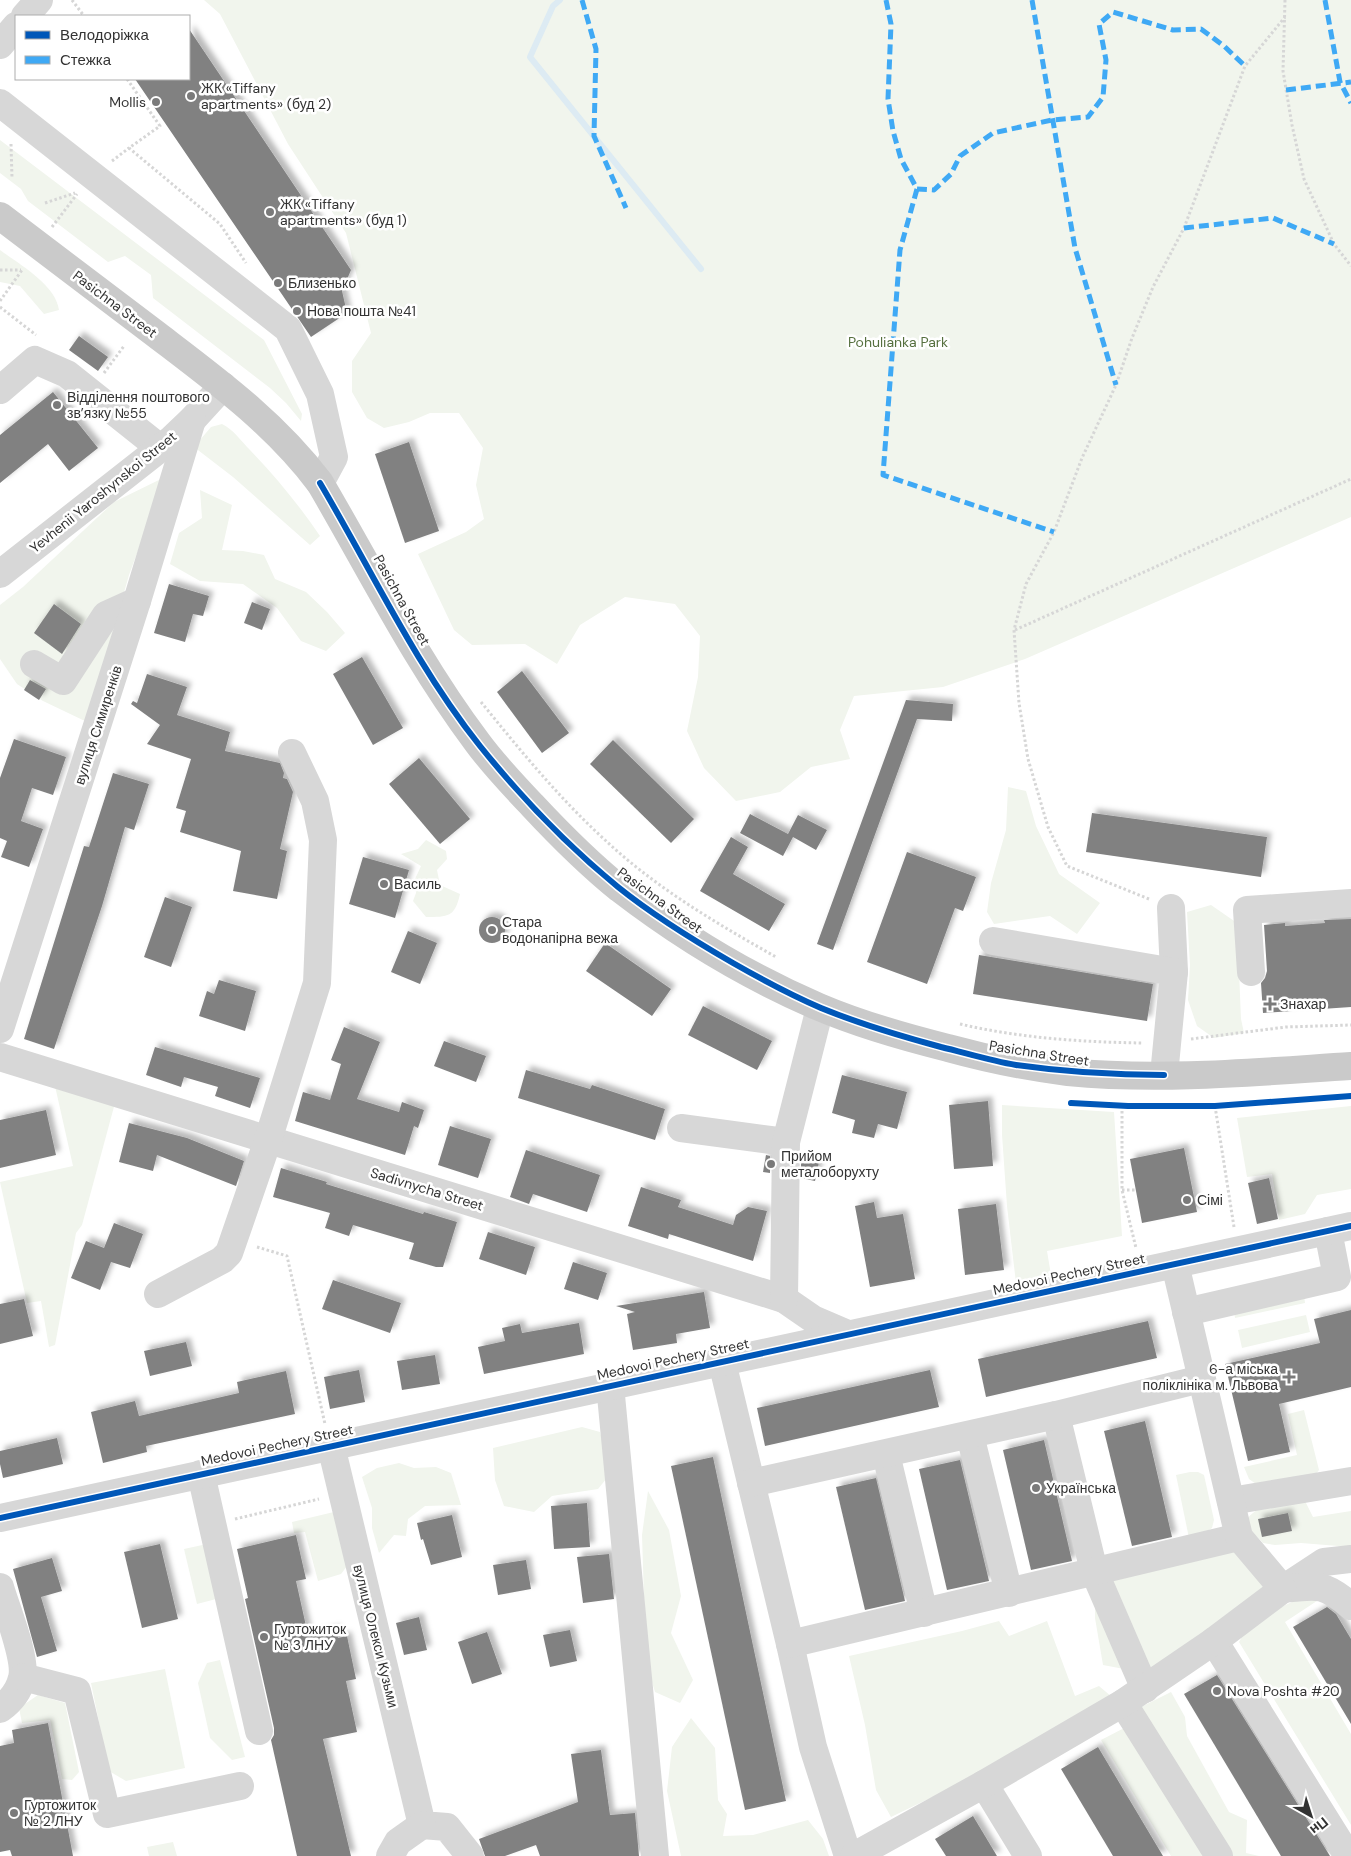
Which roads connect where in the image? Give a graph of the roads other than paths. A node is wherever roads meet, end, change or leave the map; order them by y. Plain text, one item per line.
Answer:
1 (39, 0) edge
2 (26, 15) edge
3 (15, 27) edge
4 (0, 45) edge
5 (0, 103) edge
6 (0, 216) edge
7 (223, 386) junction
8 (0, 390) edge
9 (192, 420) junction
10 (160, 448) junction
11 (320, 483) junction
12 (0, 574) edge
13 (137, 601) junction
14 (34, 664) dead end
15 (292, 753) dead end
16 (1351, 903) edge
17 (1171, 908) road end
18 (993, 941) dead end
19 (1174, 972) junction
20 (1251, 972) dead end
21 (820, 1008) junction
22 (0, 1029) edge
23 (0, 1057) edge
24 (1351, 1066) edge
25 (1164, 1075) junction
26 (681, 1128) dead end
27 (268, 1140) junction
28 (786, 1142) junction
29 (1339, 1228) edge
30 (1175, 1264) junction
31 (158, 1294) dead end
32 (784, 1300) junction
33 (1186, 1312) junction
34 (848, 1334) junction
35 (722, 1362) junction
36 (1201, 1379) junction
37 (610, 1385) junction
38 (1056, 1415) junction
39 (970, 1435) junction
40 (331, 1446) junction
41 (886, 1454) junction
42 (200, 1474) junction
43 (1351, 1482) edge
44 (751, 1483) junction
45 (1231, 1501) junction
46 (0, 1518) edge
47 (1238, 1537) junction
48 (1351, 1559) edge
49 (1094, 1571) junction
50 (0, 1587) edge
51 (1283, 1589) junction
52 (1009, 1593) junction
53 (1351, 1606) edge
54 (924, 1613) junction
55 (1214, 1641) junction
56 (790, 1644) junction
57 (23, 1677) junction
58 (1134, 1696) junction
59 (0, 1709) edge
60 (258, 1731) dead end
61 (984, 1784) junction
62 (240, 1786) dead end
63 (422, 1825) junction
64 (390, 1856) edge
65 (470, 1856) edge
66 (655, 1856) edge
67 (848, 1856) edge
68 (854, 1856) edge
69 (1028, 1856) edge
70 (1219, 1856) edge
71 (1348, 1856) edge

1 - 2 street
3 - 4 street
5 - 11 street
6 - 7 main road, Pasichna Street
7 - 9 street, Yevhenii Yaroshynskoi Street
7 - 11 main road, Pasichna Street
8 - 10 street
9 - 10 street, Yevhenii Yaroshynskoi Street
9 - 13 street, вулиця Симиренків
10 - 12 street, Yevhenii Yaroshynskoi Street
11 - 21 main road, Pasichna Street
13 - 14 street
13 - 22 street, вулиця Симиренків
15 - 27 street
16 - 20 street
17 - 19 street
18 - 19 street
19 - 25 street
21 - 25 main road, Pasichna Street
21 - 28 street
23 - 27 street, Sadivnycha Street
24 - 25 main road, Pasichna Street
26 - 28 street
27 - 31 street
27 - 32 street, Sadivnycha Street
28 - 32 street
29 - 30 street, Medovoi Pechery Street
29 - 33 street
30 - 33 street
30 - 34 street, Medovoi Pechery Street
32 - 34 street, Sadivnycha Street
33 - 36 street
34 - 35 street, Medovoi Pechery Street
35 - 37 street, Medovoi Pechery Street
35 - 44 street
36 - 38 street
36 - 45 street
37 - 40 street, Medovoi Pechery Street
37 - 66 street
38 - 39 street
38 - 49 street
39 - 41 street
39 - 52 street
40 - 42 street, Medovoi Pechery Street
40 - 63 street, вулиця Олекси Кузьми
41 - 44 street
41 - 54 street
42 - 46 street, Medovoi Pechery Street
42 - 60 street
43 - 45 street
44 - 56 street
45 - 47 street
47 - 49 street
47 - 51 street
48 - 51 street
49 - 52 street
49 - 58 street
50 - 57 street
51 - 53 street
51 - 55 street
52 - 54 street
54 - 56 street
55 - 58 street
55 - 71 street
56 - 67 street
57 - 59 street
57 - 62 street
58 - 61 street
58 - 70 street
61 - 68 street
61 - 69 street
63 - 64 street
63 - 65 street

